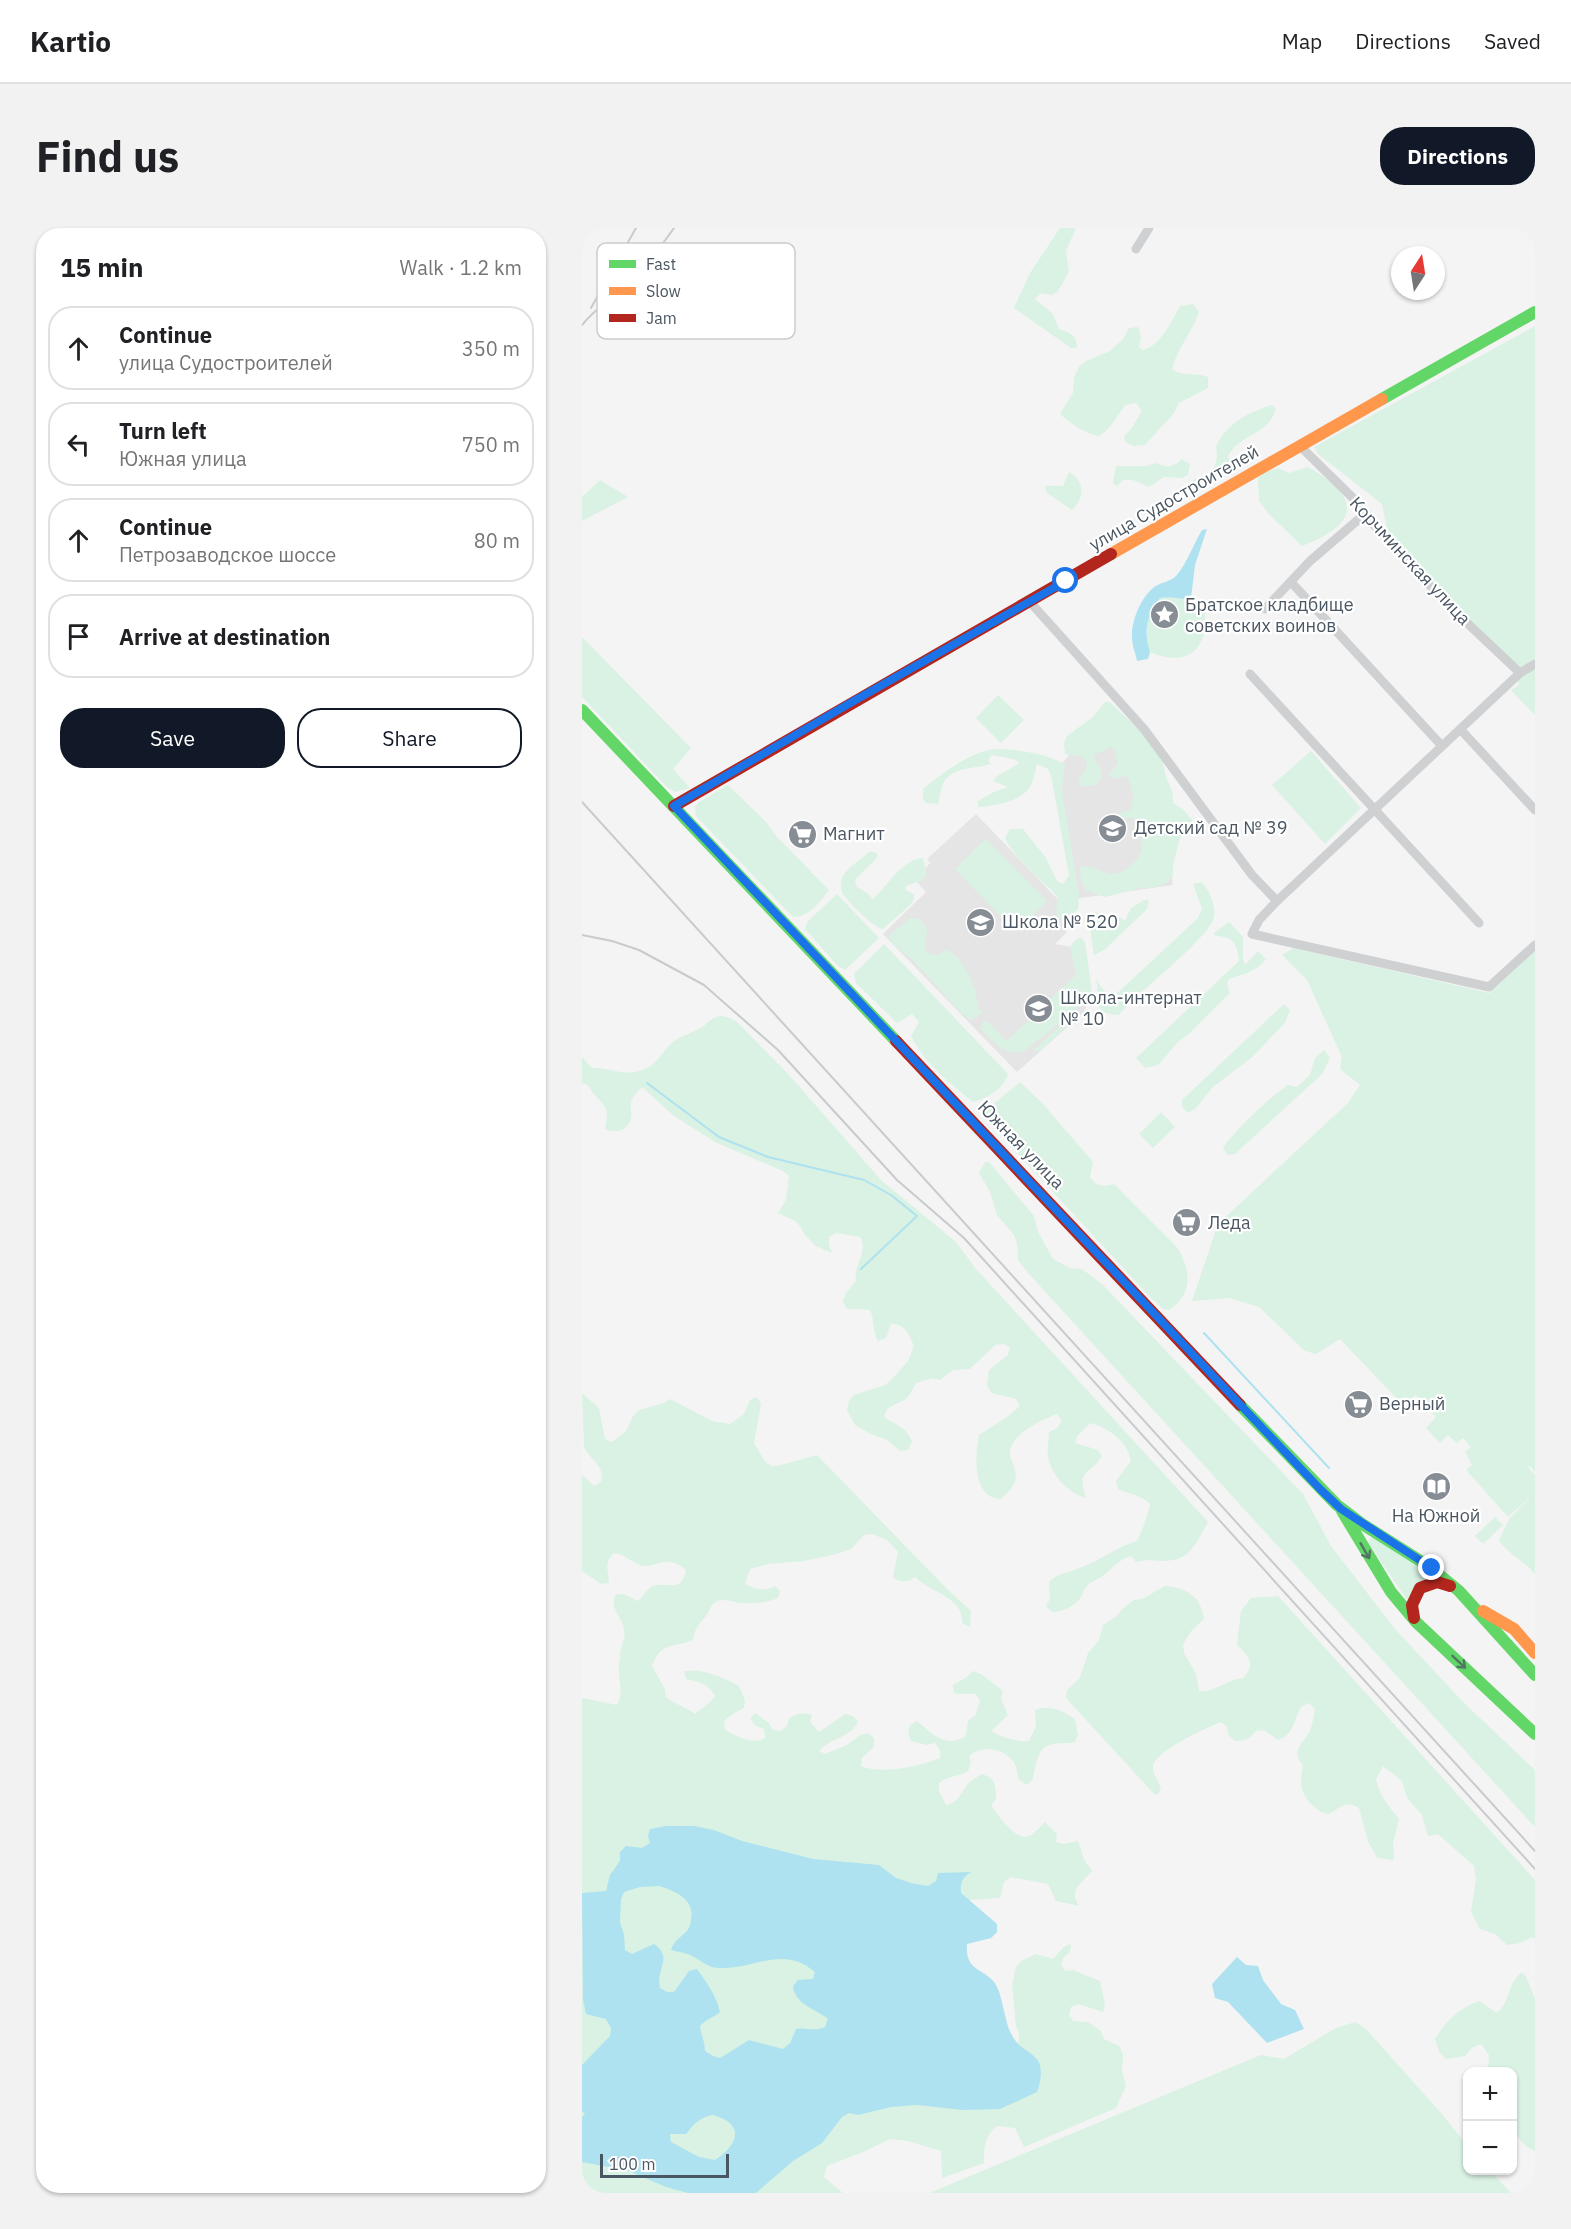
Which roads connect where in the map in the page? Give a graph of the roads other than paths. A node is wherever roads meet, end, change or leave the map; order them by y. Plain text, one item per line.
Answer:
1 (1149, 228) edge
2 (1136, 249) dead end
3 (1535, 312) edge
4 (1301, 447) junction
5 (1366, 513) junction
6 (1291, 582) junction
7 (1030, 602) junction
8 (1265, 609) dead end
9 (1535, 664) edge
10 (1520, 673) junction
11 (1250, 674) dead end
12 (582, 710) edge
13 (1461, 730) junction
14 (1442, 746) junction
15 (674, 806) junction
16 (1374, 810) junction
17 (1535, 810) edge
18 (1277, 901) junction
19 (1479, 923) dead end
20 (1535, 945) edge
21 (1341, 1509) junction
22 (1454, 1588) junction
23 (1471, 1603) junction
24 (1416, 1622) junction
25 (1535, 1653) edge
26 (1535, 1675) edge
27 (1535, 1734) edge

1 - 2 street
3 - 4 main road, улица Судостроителей
4 - 5 street, Корчминская улица
4 - 7 main road, улица Судостроителей
5 - 6 street
5 - 10 street, Корчминская улица
6 - 8 street
6 - 14 street
7 - 15 main road, улица Судостроителей
7 - 18 street
9 - 10 street
10 - 13 street
11 - 16 street
12 - 15 main road, Южная улица
13 - 14 street
13 - 17 street
14 - 16 street
15 - 21 main road, Южная улица
16 - 18 street
16 - 19 street
18 - 20 street
21 - 22 main road
21 -> 24 main road
22 - 23 main road
22 - 24 main road
23 - 25 main road
23 - 26 main road
24 -> 27 main road

